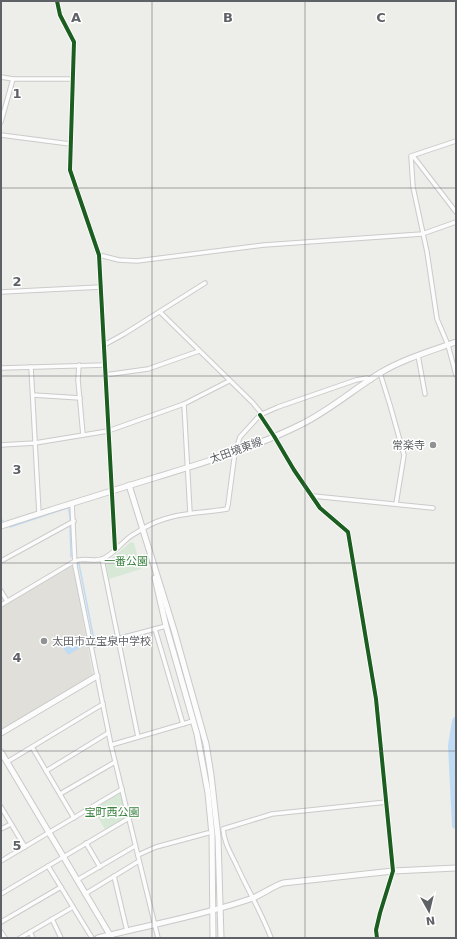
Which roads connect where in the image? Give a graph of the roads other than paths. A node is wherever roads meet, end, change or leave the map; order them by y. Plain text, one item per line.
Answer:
1 (57, 1) edge
2 (1, 77) edge
3 (13, 79) junction
4 (72, 79) junction
5 (1, 122) edge
6 (1, 135) edge
7 (456, 141) edge
8 (70, 144) junction
9 (413, 156) junction
10 (456, 212) edge
11 (456, 222) edge
12 (422, 234) junction
13 (99, 255) junction
14 (205, 283) dead end
15 (101, 287) junction
16 (1, 292) edge
17 (160, 312) junction
18 (456, 342) edge
19 (104, 345) junction
20 (448, 345) junction
21 (199, 351) junction
22 (418, 355) junction
23 (79, 365) junction
24 (105, 365) junction
25 (31, 367) junction
26 (1, 368) edge
27 (380, 373) junction
28 (105, 375) junction
29 (456, 375) edge
30 (371, 380) junction
31 (230, 381) junction
32 (425, 394) dead end
33 (33, 395) junction
34 (80, 398) junction
35 (184, 404) junction
36 (261, 415) junction
37 (108, 431) junction
38 (83, 435) junction
39 (274, 436) junction
40 (35, 443) junction
41 (1, 445) edge
42 (235, 452) junction
43 (187, 468) junction
44 (129, 485) junction
45 (112, 491) junction
46 (313, 496) junction
47 (72, 503) junction
48 (396, 504) junction
49 (433, 508) dead end
50 (190, 513) junction
51 (40, 514) junction
52 (74, 521) junction
53 (1, 526) edge
54 (144, 531) junction
55 (115, 549) junction
56 (102, 560) junction
57 (1, 561) edge
58 (75, 561) junction
59 (1, 591) edge
60 (7, 601) junction
61 (1, 605) edge
62 (166, 626) junction
63 (155, 629) junction
64 (118, 639) junction
65 (91, 646) junction
66 (97, 676) junction
67 (103, 704) junction
68 (193, 720) junction
69 (183, 724) junction
70 (1, 733) edge
71 (108, 733) junction
72 (138, 737) junction
73 (111, 745) junction
74 (32, 747) junction
75 (1, 752) edge
76 (7, 762) junction
77 (115, 762) junction
78 (46, 771) junction
79 (122, 789) junction
80 (60, 794) junction
81 (387, 802) junction
82 (1, 807) edge
83 (74, 818) junction
84 (129, 818) junction
85 (11, 824) junction
86 (1, 829) edge
87 (49, 833) junction
88 (208, 833) dead end
89 (86, 843) junction
90 (136, 846) junction
91 (25, 847) junction
92 (138, 855) junction
93 (63, 857) junction
94 (1, 861) edge
95 (139, 861) junction
96 (48, 866) junction
97 (100, 867) junction
98 (455, 868) edge
99 (393, 871) junction
100 (114, 876) junction
101 (77, 880) junction
102 (61, 887) junction
103 (1, 894) edge
104 (85, 894) junction
105 (252, 898) junction
106 (73, 907) junction
107 (220, 908) junction
108 (214, 909) junction
109 (52, 919) junction
110 (1, 922) edge
111 (155, 924) junction
112 (127, 931) junction
113 (1, 932) edge
114 (30, 932) junction
115 (110, 935) junction
116 (5, 938) edge
117 (20, 938) edge
118 (33, 938) edge
119 (62, 938) edge
120 (92, 938) edge
121 (98, 938) edge
122 (158, 938) edge
123 (214, 938) edge
124 (220, 938) edge
125 (271, 938) edge
126 (377, 938) edge

1 - 4 street
2 - 3 street
3 - 4 street
3 - 5 street
4 - 8 street
6 - 8 street
7 - 9 street
8 - 13 street
9 - 10 street
9 - 12 street
11 - 12 street
12 - 13 street
12 - 20 street
13 - 15 street
14 - 17 street
15 - 16 street
15 - 19 street
17 - 19 street
17 - 21 street
18 - 20 street, 太田境東線
19 - 24 street
20 - 22 street, 太田境東線
20 - 29 street
21 - 28 street
21 - 31 street
22 - 27 street, 太田境東線
22 - 32 street
23 - 24 street
23 - 25 street
23 - 34 street
24 - 28 street
25 - 26 street
25 - 33 street
27 - 30 street, 太田境東線
27 - 48 street
28 - 37 street
30 - 36 street
30 - 39 street, 太田境東線
31 - 35 street
31 - 36 street
33 - 34 street
33 - 40 street
34 - 38 street
35 - 37 street
35 - 43 street
36 - 39 street
36 - 42 street
37 - 38 street
37 - 45 street
38 - 40 street
39 - 42 street, 太田境東線
39 - 46 street
40 - 41 street
40 - 51 street
42 - 43 street, 太田境東線
42 - 50 street
43 - 44 street, 太田境東線
43 - 50 street
44 - 45 street, 太田境東線
44 - 54 street
45 - 47 street, 太田境東線
45 - 55 street
46 - 48 street
46 - 81 street
47 - 51 street, 太田境東線
47 - 52 street
48 - 49 street
50 - 54 street
51 - 53 street, 太田境東線
52 - 57 street
52 - 58 street
54 - 55 street
54 - 62 street
54 - 107 street
55 - 56 street
56 - 58 street
56 - 64 street
58 - 60 street
58 - 65 street
59 - 60 street
60 - 61 street
62 - 63 street
62 - 68 street
63 - 64 street
63 - 69 street
64 - 65 street
64 - 72 street
65 - 66 street
66 - 67 street
66 - 70 street
67 - 71 street
67 - 74 street
68 - 69 street
68 - 108 street
69 - 72 street
71 - 73 street
71 - 78 street
72 - 73 street
73 - 77 street
74 - 76 street
74 - 78 street
75 - 76 street
76 - 87 street
77 - 79 street
77 - 80 street
78 - 80 street
79 - 83 street
79 - 84 street
80 - 83 street
81 - 99 street
81 - 105 street
82 - 85 street
83 - 87 street
84 - 89 street
84 - 90 street
85 - 86 street
85 - 91 street
87 - 91 street
87 - 93 street
88 - 92 street
89 - 93 street
89 - 97 street
90 - 92 street
90 - 97 street
91 - 94 street
92 - 95 street
93 - 96 street
93 - 101 street
95 - 100 street
95 - 111 street
96 - 102 street
96 - 103 street
97 - 101 street
98 - 99 street
99 - 105 street
99 - 126 street
100 - 104 street
100 - 112 street
101 - 104 street
102 - 106 street
102 - 110 street
104 - 115 street
105 - 107 street
105 - 125 street
106 - 109 street
106 - 120 street
107 - 108 street
107 - 124 street
108 - 111 street
108 - 123 street
109 - 114 street
109 - 119 street
111 - 112 street
111 - 122 street
112 - 115 street
113 - 116 street
114 - 117 street
114 - 118 street
115 - 121 street

